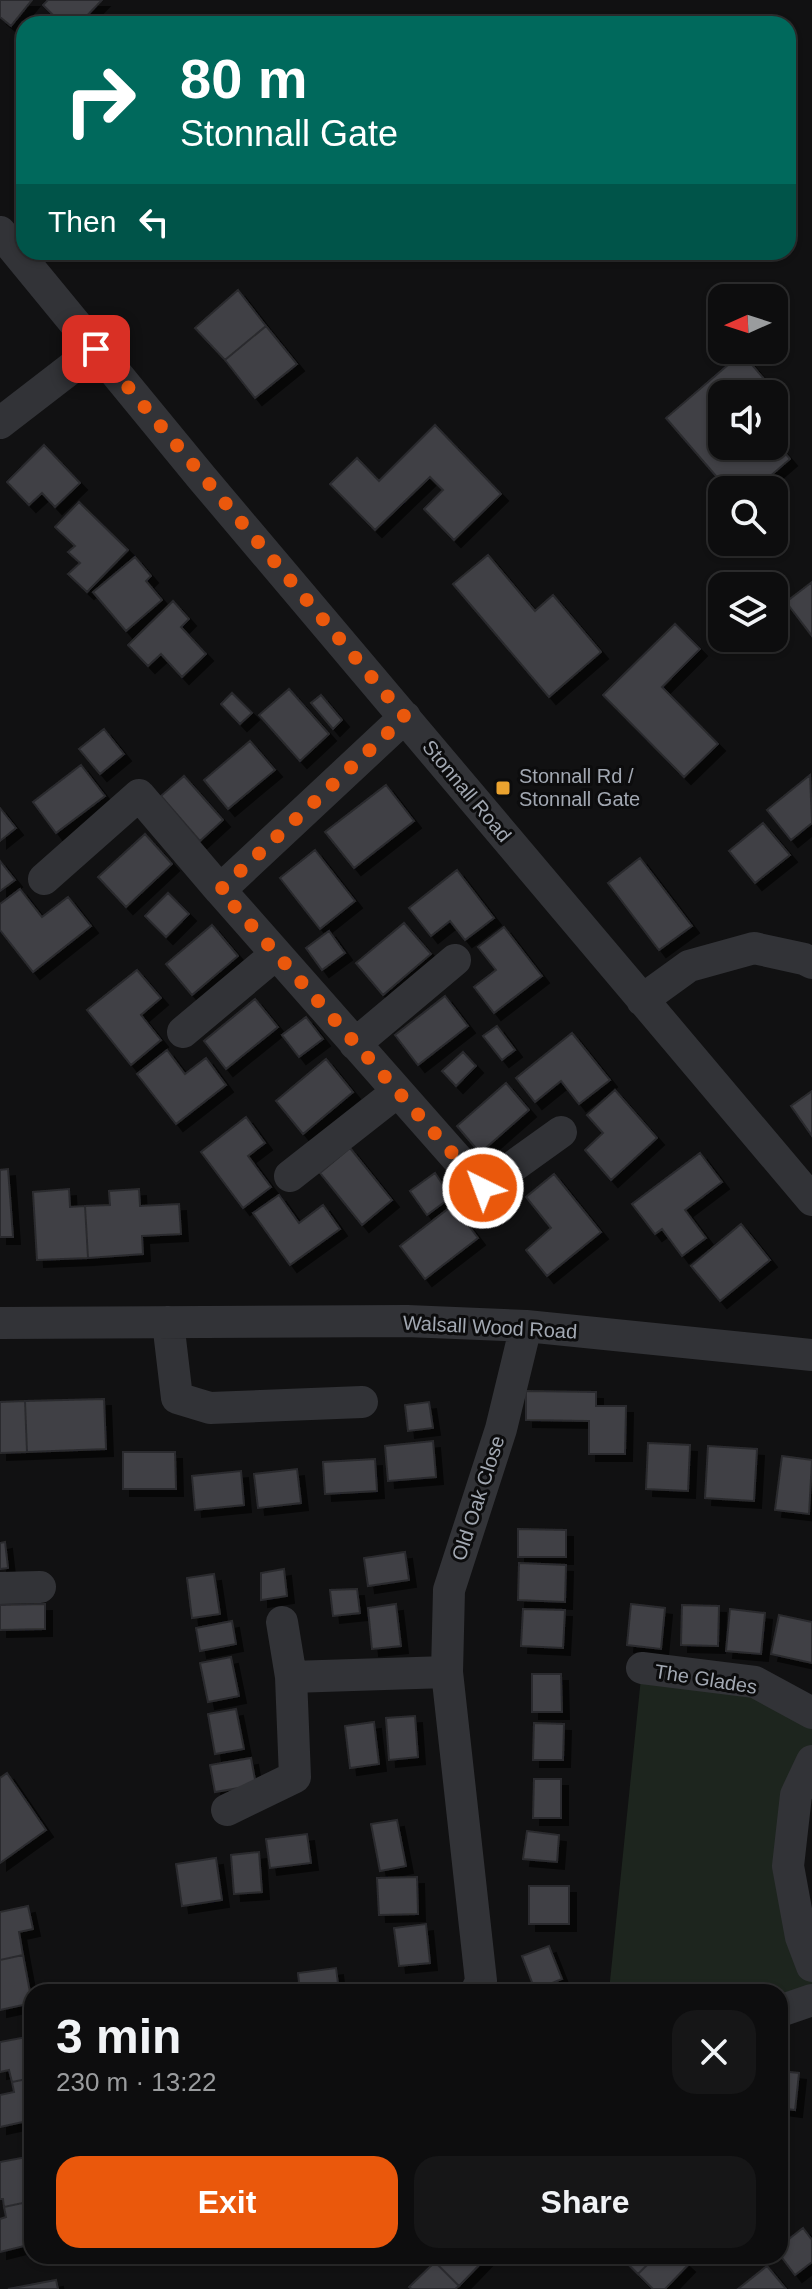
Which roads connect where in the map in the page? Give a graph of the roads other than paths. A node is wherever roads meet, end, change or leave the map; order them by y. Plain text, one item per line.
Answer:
1 (0, 232) edge
2 (16, 252) edge
3 (23, 260) edge
4 (96, 349) junction
5 (0, 423) edge
6 (405, 717) junction
7 (44, 879) dead end
8 (220, 890) junction
9 (276, 954) junction
10 (455, 960) dead end
11 (812, 963) edge
12 (642, 1000) junction
13 (183, 1032) dead end
14 (355, 1044) junction
15 (397, 1092) junction
16 (561, 1132) dead end
17 (290, 1176) dead end
18 (812, 1200) edge
19 (168, 1322) junction
20 (0, 1323) edge
21 (526, 1326) junction
22 (812, 1355) edge
23 (362, 1402) dead end
24 (40, 1587) dead end
25 (0, 1588) edge
26 (282, 1622) dead end
27 (642, 1668) dead end
28 (447, 1672) junction
29 (291, 1677) junction
30 (812, 1713) edge
31 (812, 1761) edge
32 (227, 1810) dead end
33 (812, 1966) edge
34 (480, 1984) edge
35 (812, 2000) edge
36 (788, 2008) edge

1 - 2 street, Stonnall Road
3 - 4 street, Stonnall Road
4 - 5 street
4 - 6 street, Stonnall Road
6 - 8 street
6 - 12 street, Stonnall Road
7 - 8 street
8 - 9 street
9 - 13 street
9 - 14 street
10 - 14 street
11 - 12 street
12 - 18 street, Stonnall Road
14 - 15 street
15 - 16 street
15 - 17 street
19 - 20 street, Walsall Wood Road
19 - 21 street, Walsall Wood Road
19 - 23 street
21 - 22 street, Walsall Wood Road
21 - 28 street, Old Oak Close
24 - 25 street
26 - 29 street
27 - 30 street, The Glades
28 - 29 street
28 - 34 street, Old Oak Close
29 - 32 street
31 - 33 street
35 - 36 street

